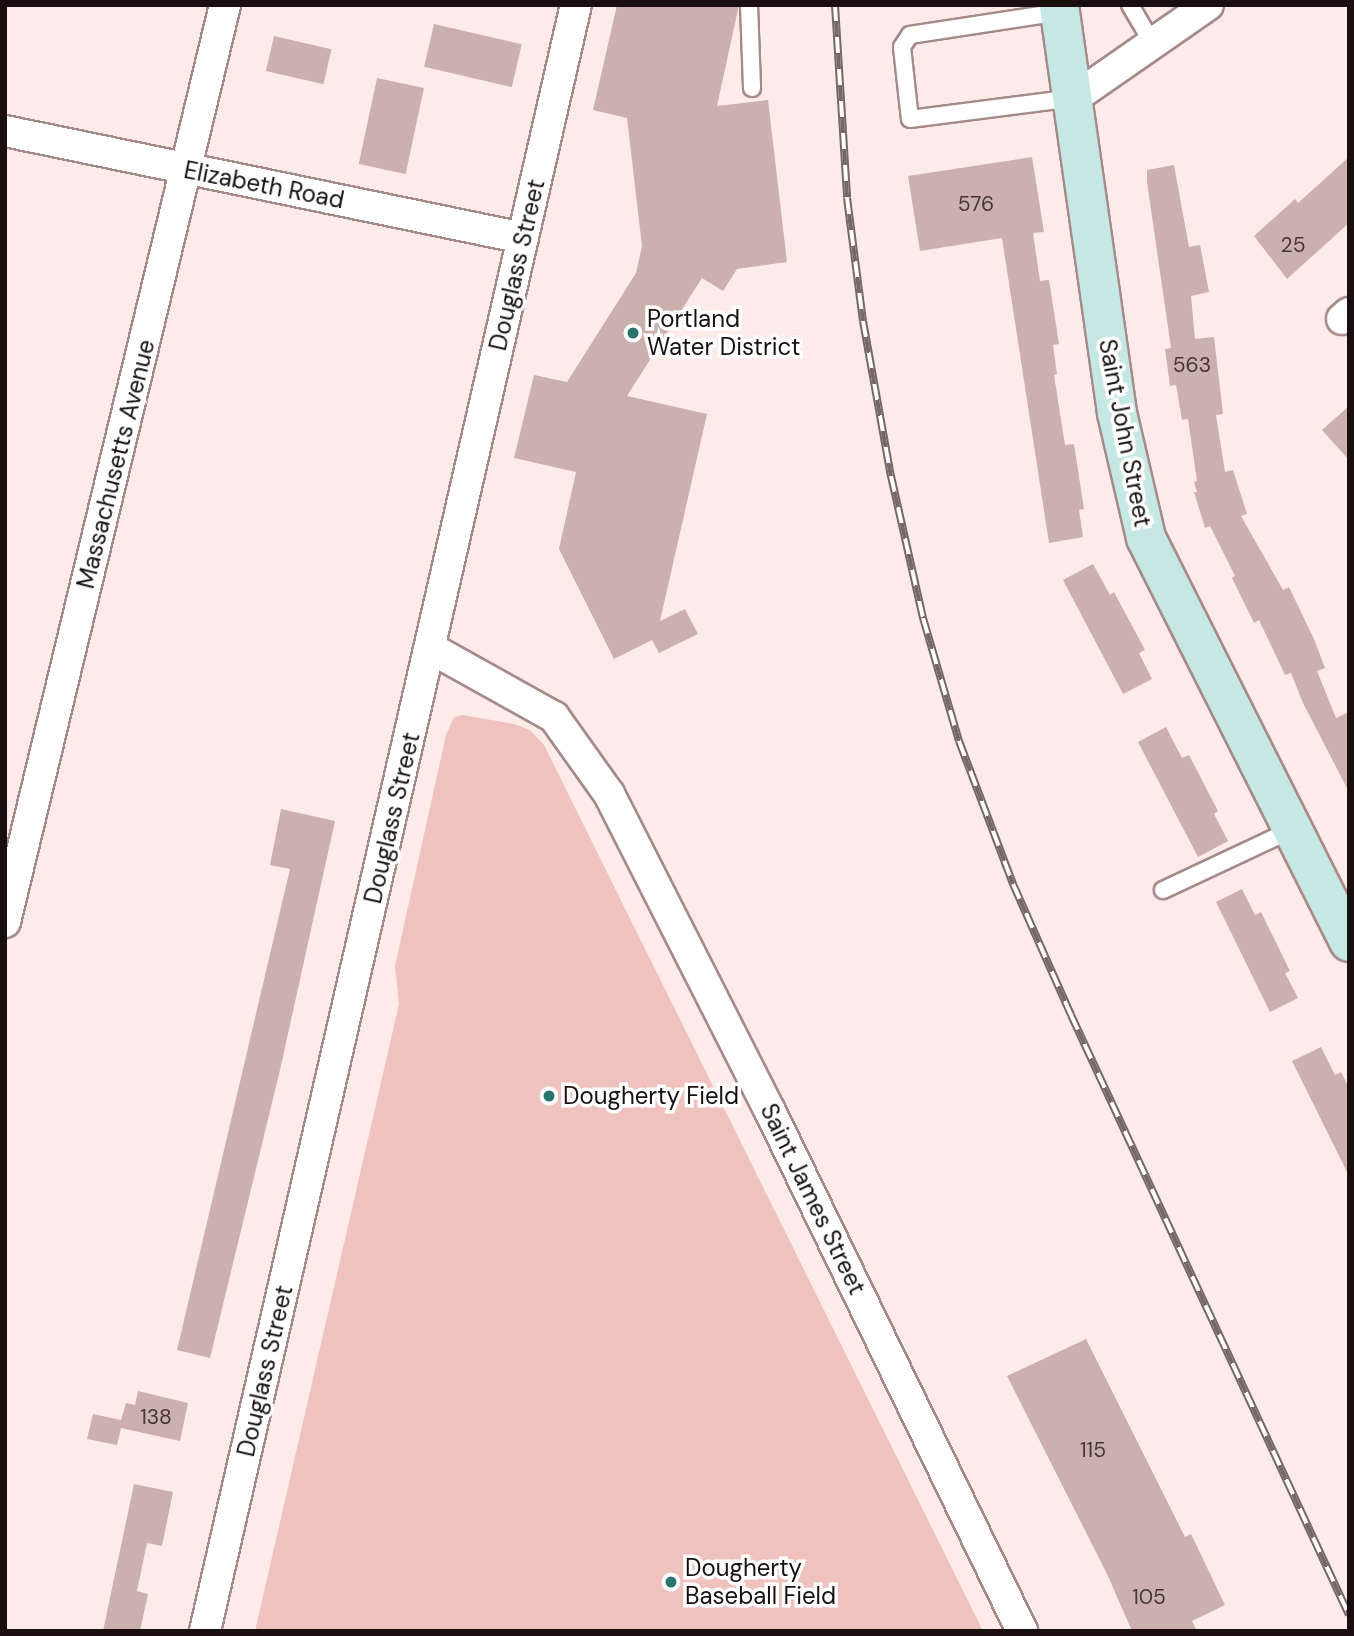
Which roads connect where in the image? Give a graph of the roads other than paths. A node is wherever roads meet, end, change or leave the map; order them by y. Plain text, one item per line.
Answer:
1 (225, 5) edge
2 (576, 5) edge
3 (749, 5) edge
4 (1130, 5) edge
5 (1208, 5) edge
6 (1060, 9) edge
7 (1153, 44) junction
8 (752, 88) dead end
9 (1073, 98) junction
10 (5, 131) edge
11 (188, 170) junction
12 (523, 238) junction
13 (430, 648) junction
14 (1293, 829) junction
15 (1163, 890) dead end
16 (5, 922) edge
17 (1349, 942) edge
18 (205, 1631) edge
19 (1022, 1631) edge

1 - 11 street, Massachusetts Avenue
2 - 12 street, Douglass Street
3 - 8 lane
4 - 7 lane
5 - 7 street
6 - 9 main road, Saint John Street
6 - 9 lane
7 - 9 street
9 - 14 main road, Saint John Street
10 - 11 street, Elizabeth Road
11 - 12 street, Elizabeth Road
11 - 16 street, Massachusetts Avenue
12 - 13 street, Douglass Street
13 - 18 street, Douglass Street
13 - 19 street, Saint James Street
14 - 15 lane
14 - 17 main road, Saint John Street

